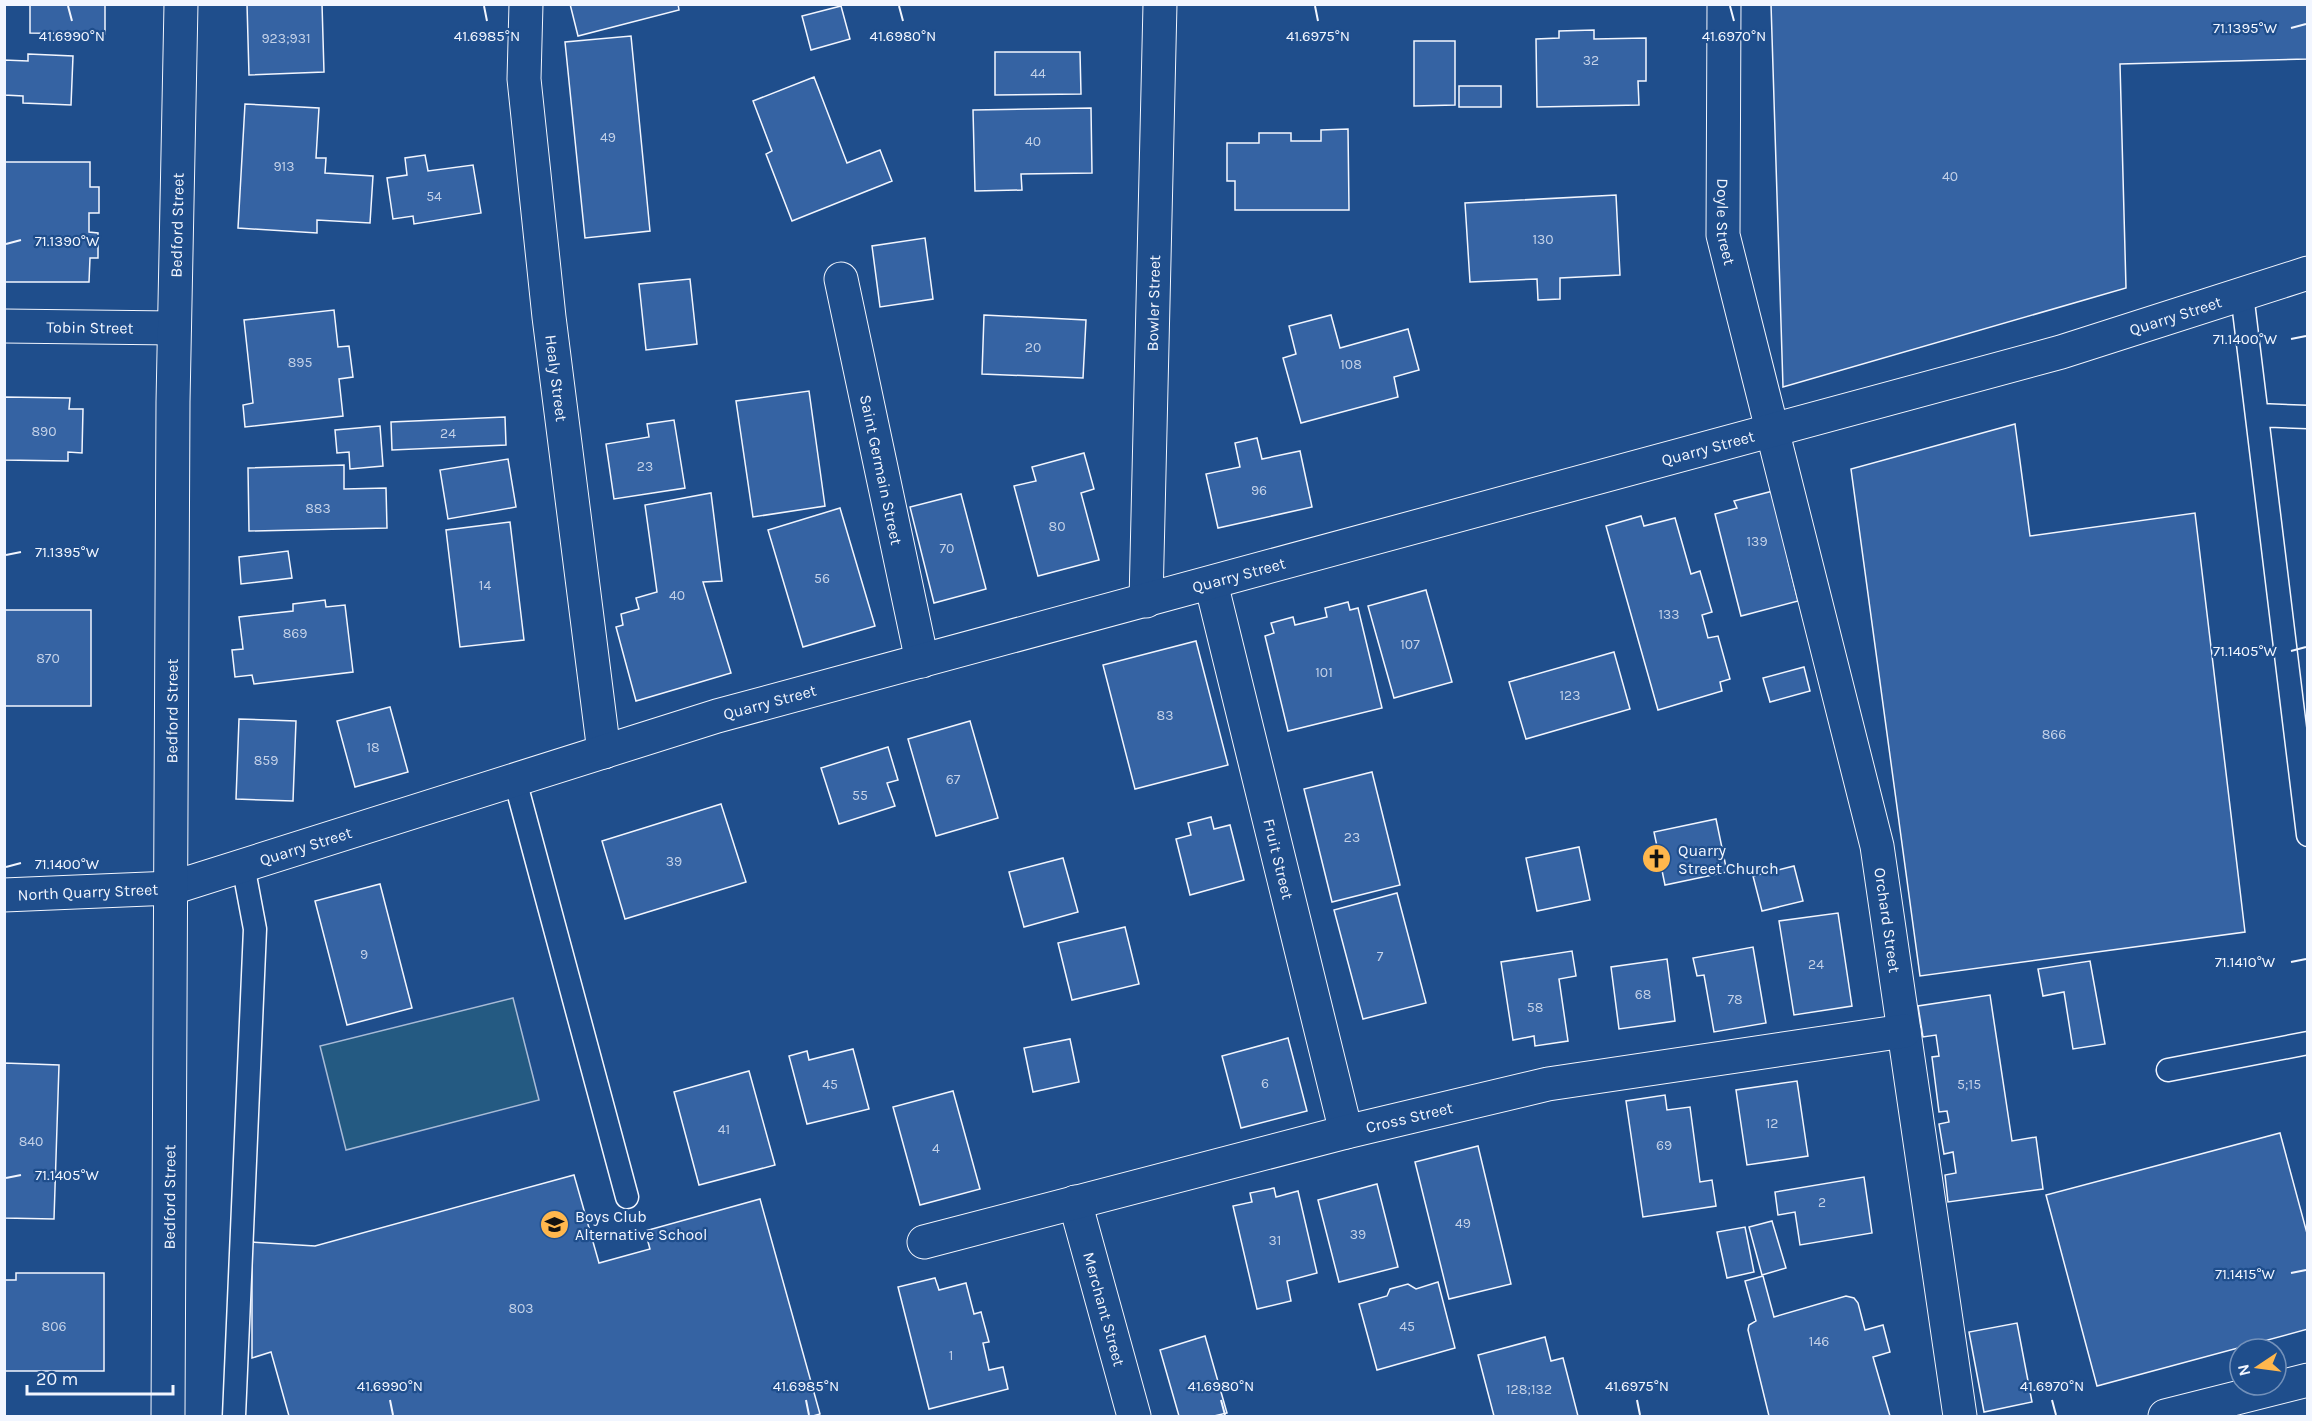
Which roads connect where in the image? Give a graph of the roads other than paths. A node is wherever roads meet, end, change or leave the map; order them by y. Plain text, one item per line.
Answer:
1 (181, 4) edge
2 (526, 4) edge
3 (1160, 4) edge
4 (1724, 4) edge
5 (2307, 273) edge
6 (841, 279) dead end
7 (2242, 294) junction
8 (4, 326) edge
9 (174, 328) junction
10 (2257, 415) junction
11 (2307, 417) edge
12 (1771, 431) junction
13 (1211, 584) junction
14 (1146, 601) junction
15 (922, 661) junction
16 (604, 752) junction
17 (515, 780) junction
18 (2307, 835) edge
19 (243, 866) junction
20 (172, 888) junction
21 (4, 895) edge
22 (1904, 1031) junction
23 (2307, 1043) edge
24 (2168, 1070) dead end
25 (1346, 1132) junction
26 (627, 1197) dead end
27 (1075, 1202) junction
28 (924, 1242) dead end
29 (2307, 1380) edge
30 (168, 1416) edge
31 (234, 1416) edge
32 (1134, 1416) edge
33 (1960, 1416) edge
34 (2165, 1416) edge

1 - 9 street, Bedford Street
2 - 16 street, Healy Street
3 - 14 street, Bowler Street
4 - 12 street, Doyle Street
5 - 7 street, Quarry Street
6 - 15 street, Saint Germain Street
7 - 10 lane
7 - 12 street, Quarry Street
8 - 9 street, Tobin Street
9 - 20 street, Bedford Street
10 - 11 lane
10 - 18 lane
12 - 13 street, Quarry Street
12 - 22 street, Orchard Street
13 - 14 street, Quarry Street
13 - 25 street, Fruit Street
14 - 15 street, Quarry Street
15 - 16 street, Quarry Street
16 - 17 street, Quarry Street
17 - 19 street, Quarry Street
17 - 26 lane
19 - 20 street, Quarry Street
19 - 31 lane
20 - 21 street, North Quarry Street
20 - 30 street, Bedford Street
22 - 25 street, Cross Street
22 - 33 street, Orchard Street
23 - 24 lane
25 - 27 street, Cross Street
27 - 28 street, Cross Street
27 - 32 street, Merchant Street
29 - 34 street

